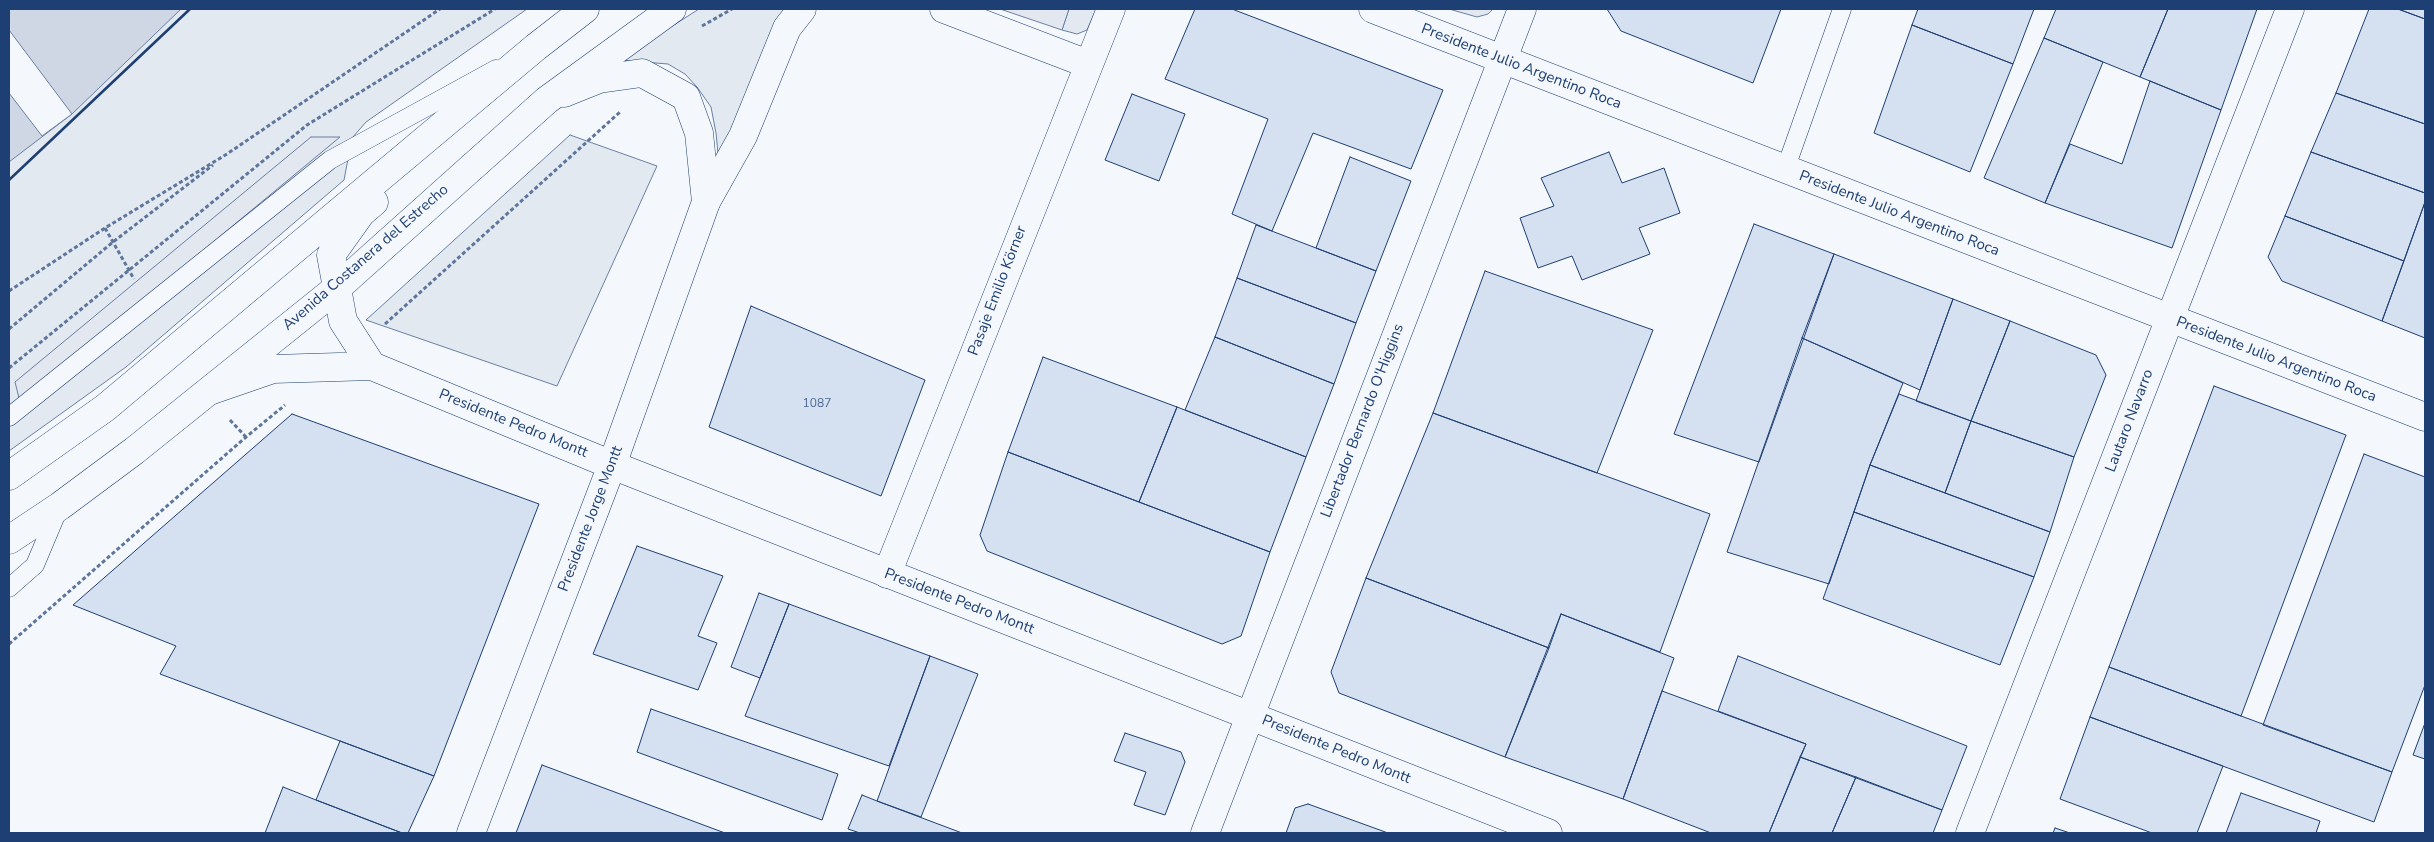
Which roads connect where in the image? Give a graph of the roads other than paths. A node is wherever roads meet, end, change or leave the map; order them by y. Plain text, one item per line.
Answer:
1 (672, 9) edge
2 (802, 9) edge
3 (944, 9) edge
4 (1111, 9) edge
5 (1373, 9) edge
6 (1522, 9) edge
7 (1842, 9) edge
8 (2290, 9) edge
9 (579, 14) edge
10 (536, 47) junction
11 (1501, 59) junction
12 (1088, 64) junction
13 (547, 100) junction
14 (1785, 170) junction
15 (706, 202) junction
16 (337, 288) junction
17 (2170, 318) junction
18 (365, 356) junction
19 (204, 393) junction
20 (10, 415) edge
21 (2425, 417) edge
22 (612, 465) junction
23 (9, 476) edge
24 (60, 506) junction
25 (9, 540) edge
26 (887, 574) junction
27 (9, 588) edge
28 (1250, 716) junction
29 (471, 833) edge
30 (1205, 833) edge
31 (1548, 833) edge
32 (1970, 833) edge

1 - 13 street, Avenida Costanera del Estrecho
2 - 15 street, Presidente Jorge Montt
3 - 12 street
4 - 12 street, Pasaje Emilio Körner
5 - 11 street, Presidente Julio Argentino Roca
6 - 11 street, Libertador Bernardo O'Higgins
7 - 14 lane
8 - 17 street, Lautaro Navarro
9 - 10 street
9 - 16 street
10 - 20 lane
10 - 23 street
11 - 14 street, Presidente Julio Argentino Roca
11 - 28 street, Libertador Bernardo O'Higgins
12 - 26 street, Pasaje Emilio Körner
13 - 15 street, Presidente Jorge Montt
13 - 16 street, Avenida Costanera del Estrecho
14 - 17 street, Presidente Julio Argentino Roca
15 - 22 street, Presidente Jorge Montt
16 - 18 street
16 - 19 street, Avenida Costanera del Estrecho
17 - 21 street, Presidente Julio Argentino Roca
17 - 32 street, Lautaro Navarro
18 - 19 street, Presidente Pedro Montt
18 - 22 street, Presidente Pedro Montt
19 - 24 street, Avenida Costanera del Estrecho
22 - 26 street, Presidente Pedro Montt
22 - 29 street, Presidente Jorge Montt
24 - 25 street, Avenida Costanera del Estrecho
24 - 27 lane
26 - 28 street, Presidente Pedro Montt
28 - 30 street, Libertador Bernardo O'Higgins
28 - 31 street, Presidente Pedro Montt

